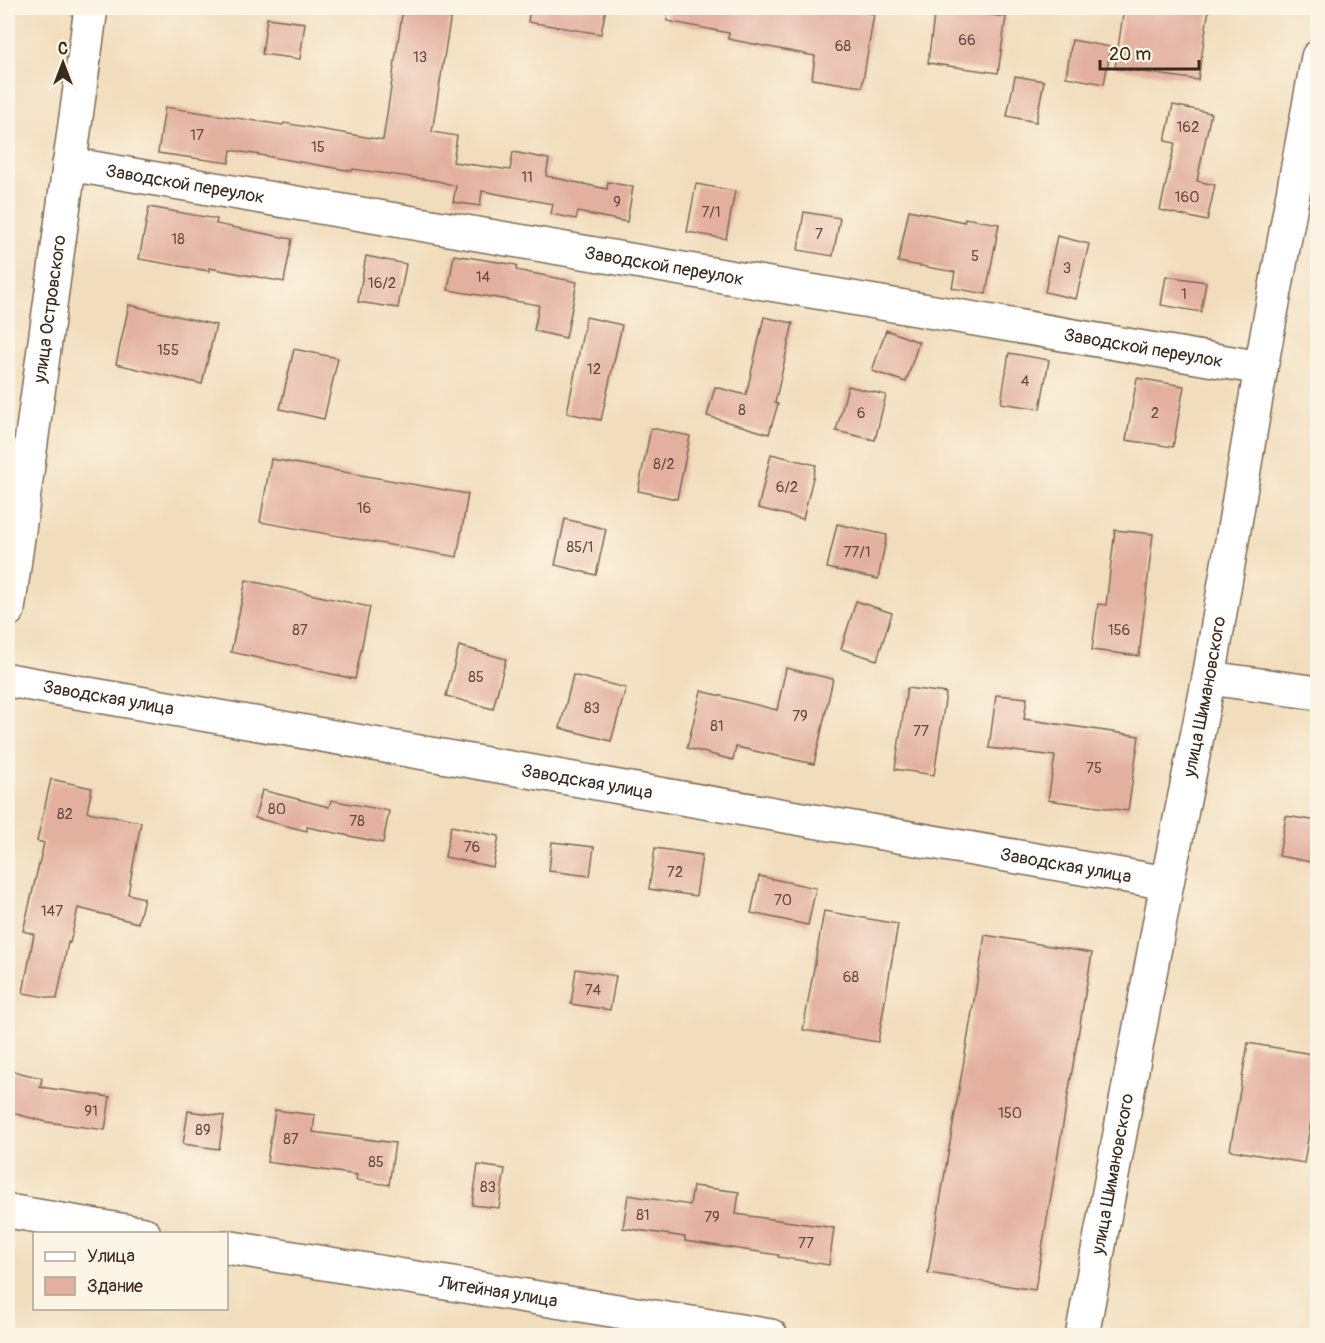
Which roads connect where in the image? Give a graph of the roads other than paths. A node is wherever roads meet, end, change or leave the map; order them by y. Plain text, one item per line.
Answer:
1 (91, 8) edge
2 (1317, 57) edge
3 (69, 164) junction
4 (1261, 368) junction
5 (10, 569) edge
6 (8, 610) edge
7 (1209, 678) junction
8 (8, 680) edge
9 (1317, 693) edge
10 (1167, 883) junction
11 (8, 1211) edge
12 (138, 1232) edge
13 (228, 1247) edge
14 (771, 1335) edge
15 (1082, 1335) edge

1 - 3 street, улица Островского
2 - 4 street, улица Шимановского
3 - 4 street, Заводской переулок
3 - 5 street, улица Островского
4 - 7 street, улица Шимановского
5 - 6 street, улица Островского
7 - 9 street
7 - 10 street, улица Шимановского
8 - 10 street, Заводская улица
10 - 15 street, улица Шимановского
11 - 12 street
13 - 14 street, Литейная улица

